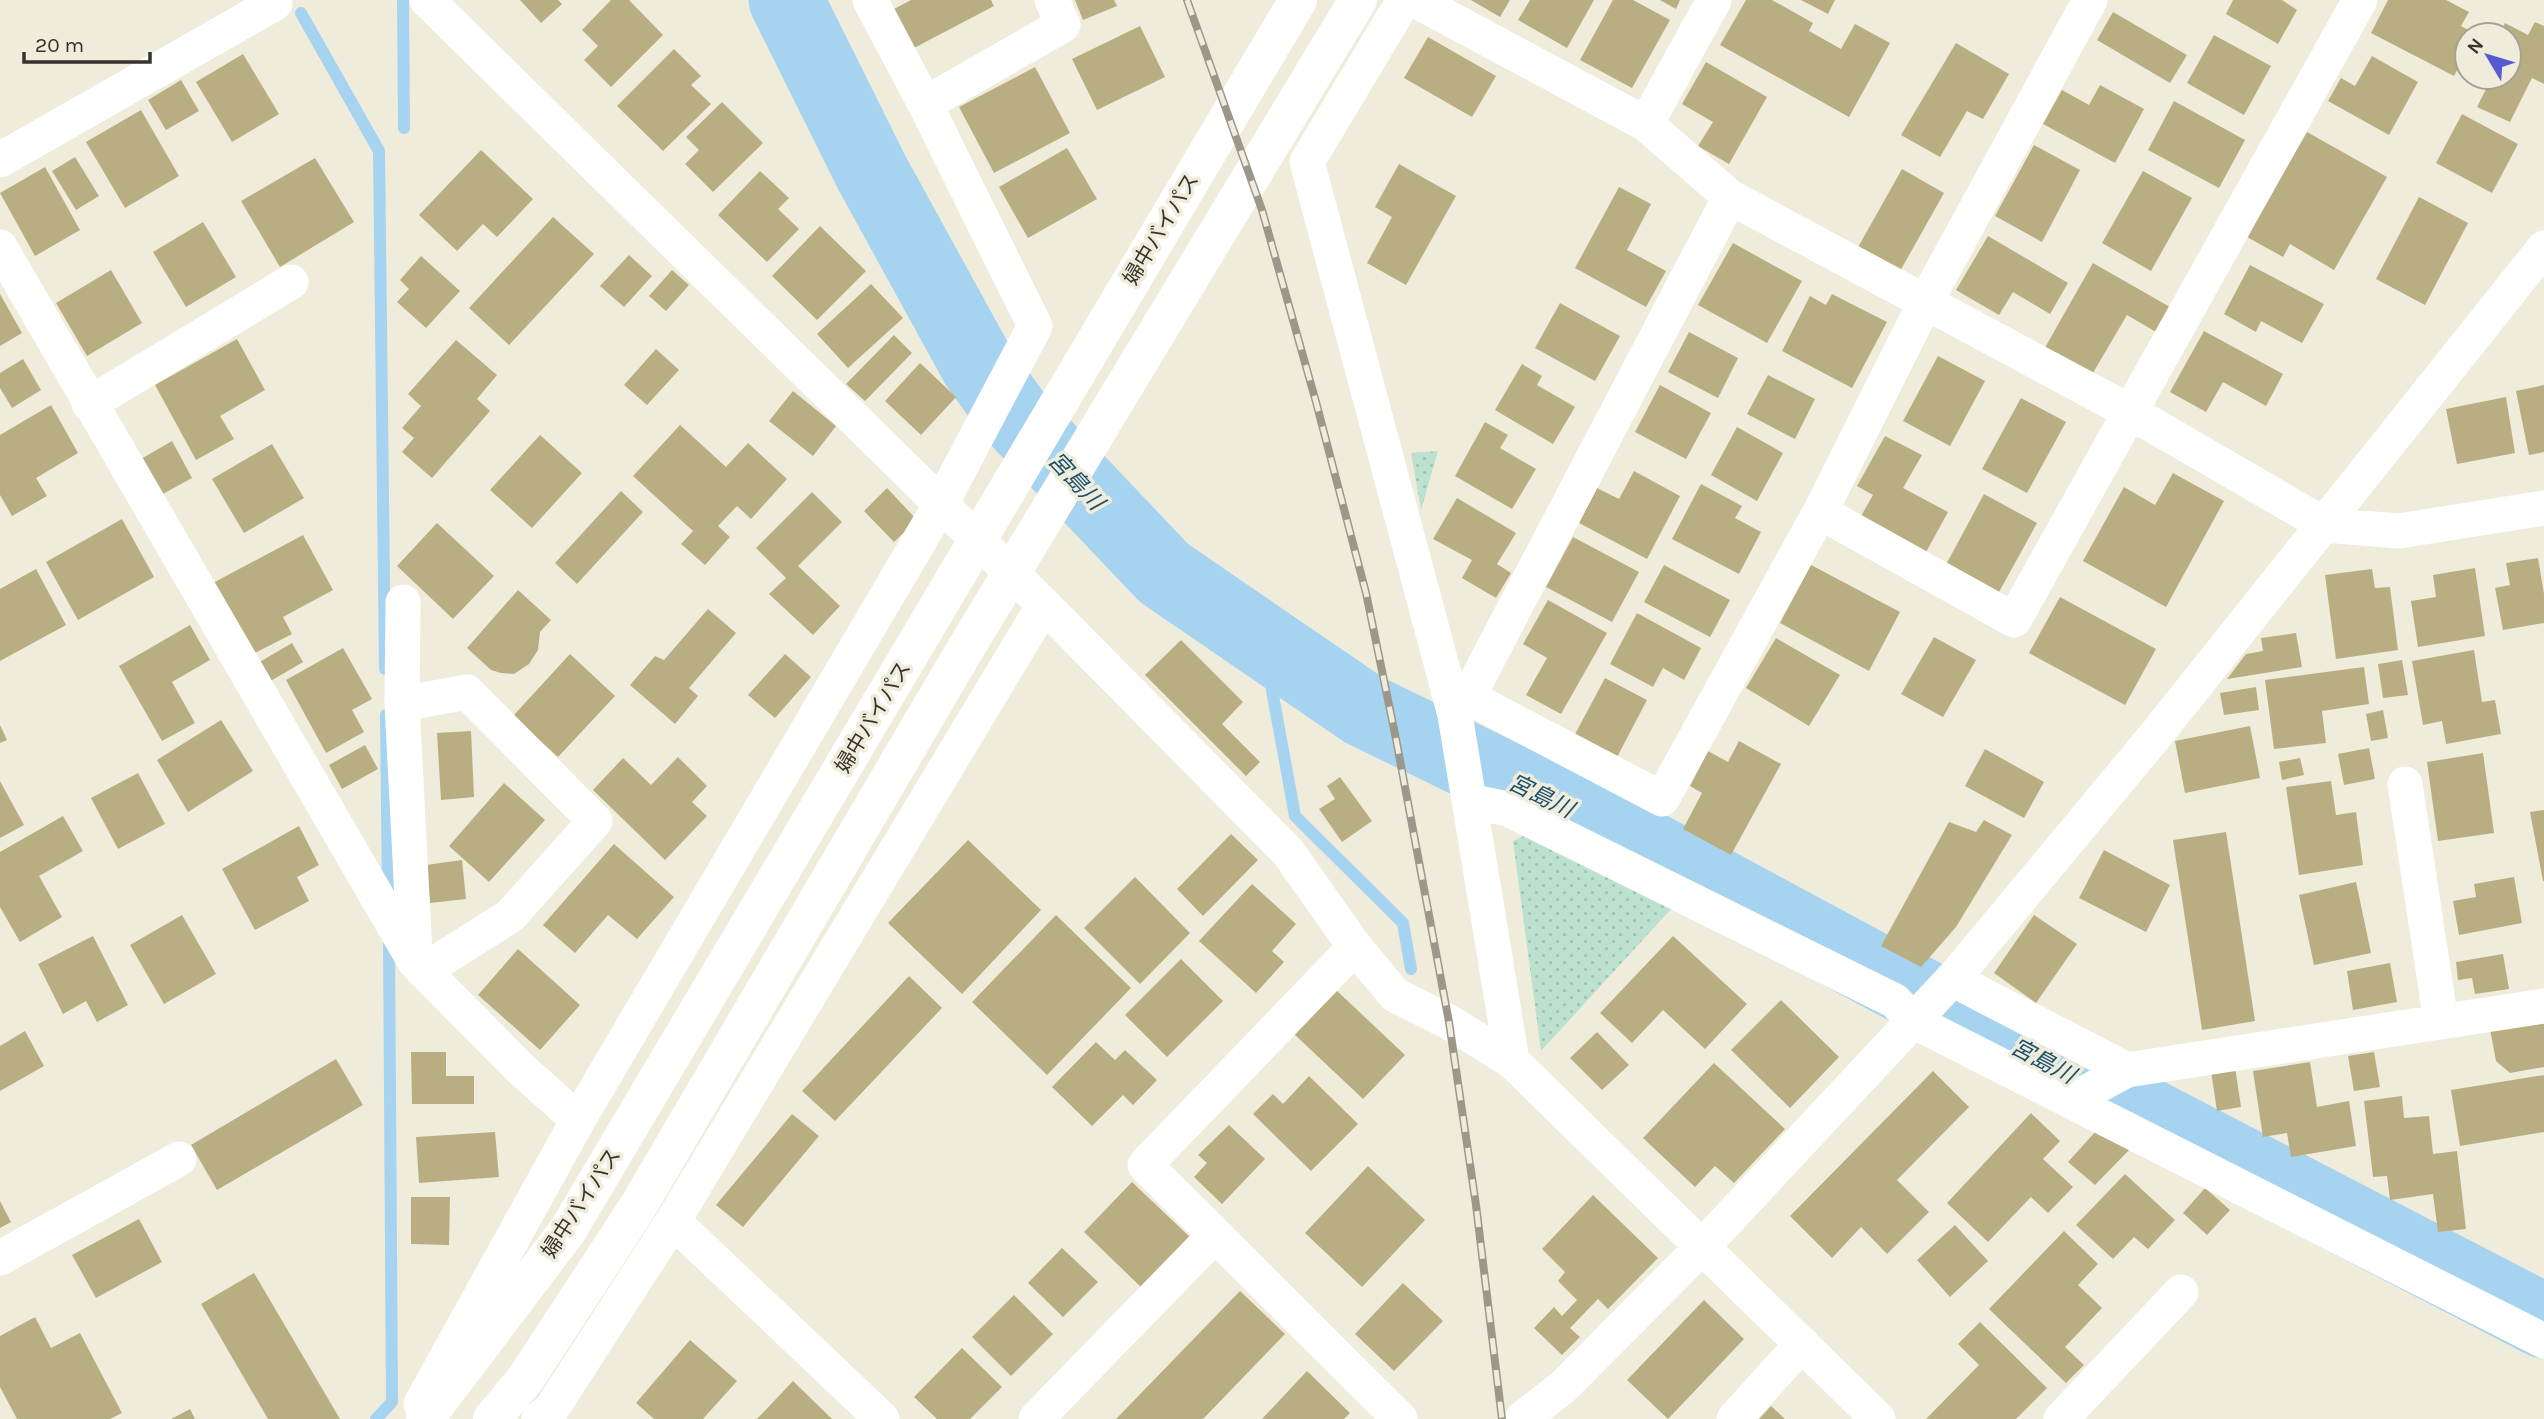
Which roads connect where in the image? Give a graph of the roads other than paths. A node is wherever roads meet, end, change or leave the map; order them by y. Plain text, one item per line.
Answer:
1 (274, 0) edge
2 (427, 0) edge
3 (870, 0) edge
4 (1052, 0) edge
5 (1298, 0) edge
6 (1358, 0) edge
7 (1404, 0) edge
8 (1415, 0) edge
9 (1714, 0) edge
10 (2090, 0) edge
11 (2360, 0) edge
12 (925, 104) junction
13 (1646, 124) junction
14 (0, 160) edge
15 (1730, 197) junction
16 (0, 247) edge
17 (2542, 254) edge
18 (291, 282) dead end
19 (1926, 301) junction
20 (89, 404) junction
21 (2132, 413) junction
22 (941, 504) junction
23 (2544, 508) edge
24 (1821, 512) junction
25 (2325, 525) junction
26 (403, 601) dead end
27 (1044, 605) junction
28 (1457, 701) junction
29 (402, 704) junction
30 (2405, 784) dead end
31 (1468, 790) junction
32 (1355, 947) junction
33 (419, 967) junction
34 (1952, 979) junction
35 (2544, 1006) edge
36 (1913, 1021) junction
37 (2441, 1022) junction
38 (1512, 1060) junction
39 (2127, 1070) junction
40 (2070, 1101) junction
41 (578, 1120) junction
42 (179, 1159) dead end
43 (673, 1221) junction
44 (1215, 1235) junction
45 (1702, 1247) junction
46 (0, 1258) edge
47 (2182, 1292) dead end
48 (2544, 1341) edge
49 (1802, 1344) junction
50 (1566, 1403) edge
51 (413, 1419) edge
52 (425, 1419) edge
53 (492, 1419) edge
54 (539, 1419) edge
55 (882, 1419) edge
56 (1036, 1419) edge
57 (1400, 1419) edge
58 (1522, 1419) edge
59 (1734, 1419) edge
60 (1878, 1419) edge
61 (2061, 1419) edge

1 - 14 street
2 - 22 street
3 - 12 street
4 - 12 street
5 - 52 highway, 婦中バイパス
6 - 53 highway
7 - 28 street
8 - 13 street
9 - 13 street
10 - 19 street
11 - 21 street
12 - 22 street
13 - 15 street
15 - 19 street
15 - 28 street
16 - 20 street
17 - 25 street
18 - 20 street
19 - 21 street
19 - 24 street
20 - 33 street
21 - 24 street
21 - 25 street
22 - 27 street
22 - 41 street
23 - 25 street
24 - 28 street
25 - 34 street
26 - 29 street
27 - 32 street
27 - 43 street
28 - 31 street
29 - 33 street
29 - 33 street
30 - 37 street
31 - 36 street
31 - 38 street
32 - 38 street
32 - 44 street
33 - 41 street
34 - 36 street
34 - 39 street
35 - 37 street
36 - 40 street
36 - 45 street
37 - 39 street
38 - 45 street
39 - 40 street
40 - 48 street
41 - 51 street
42 - 46 street
43 - 54 street
43 - 55 street
44 - 56 street
44 - 57 street
45 - 49 street
45 - 50 street
47 - 61 street
49 - 59 street
49 - 60 street
50 - 58 street

